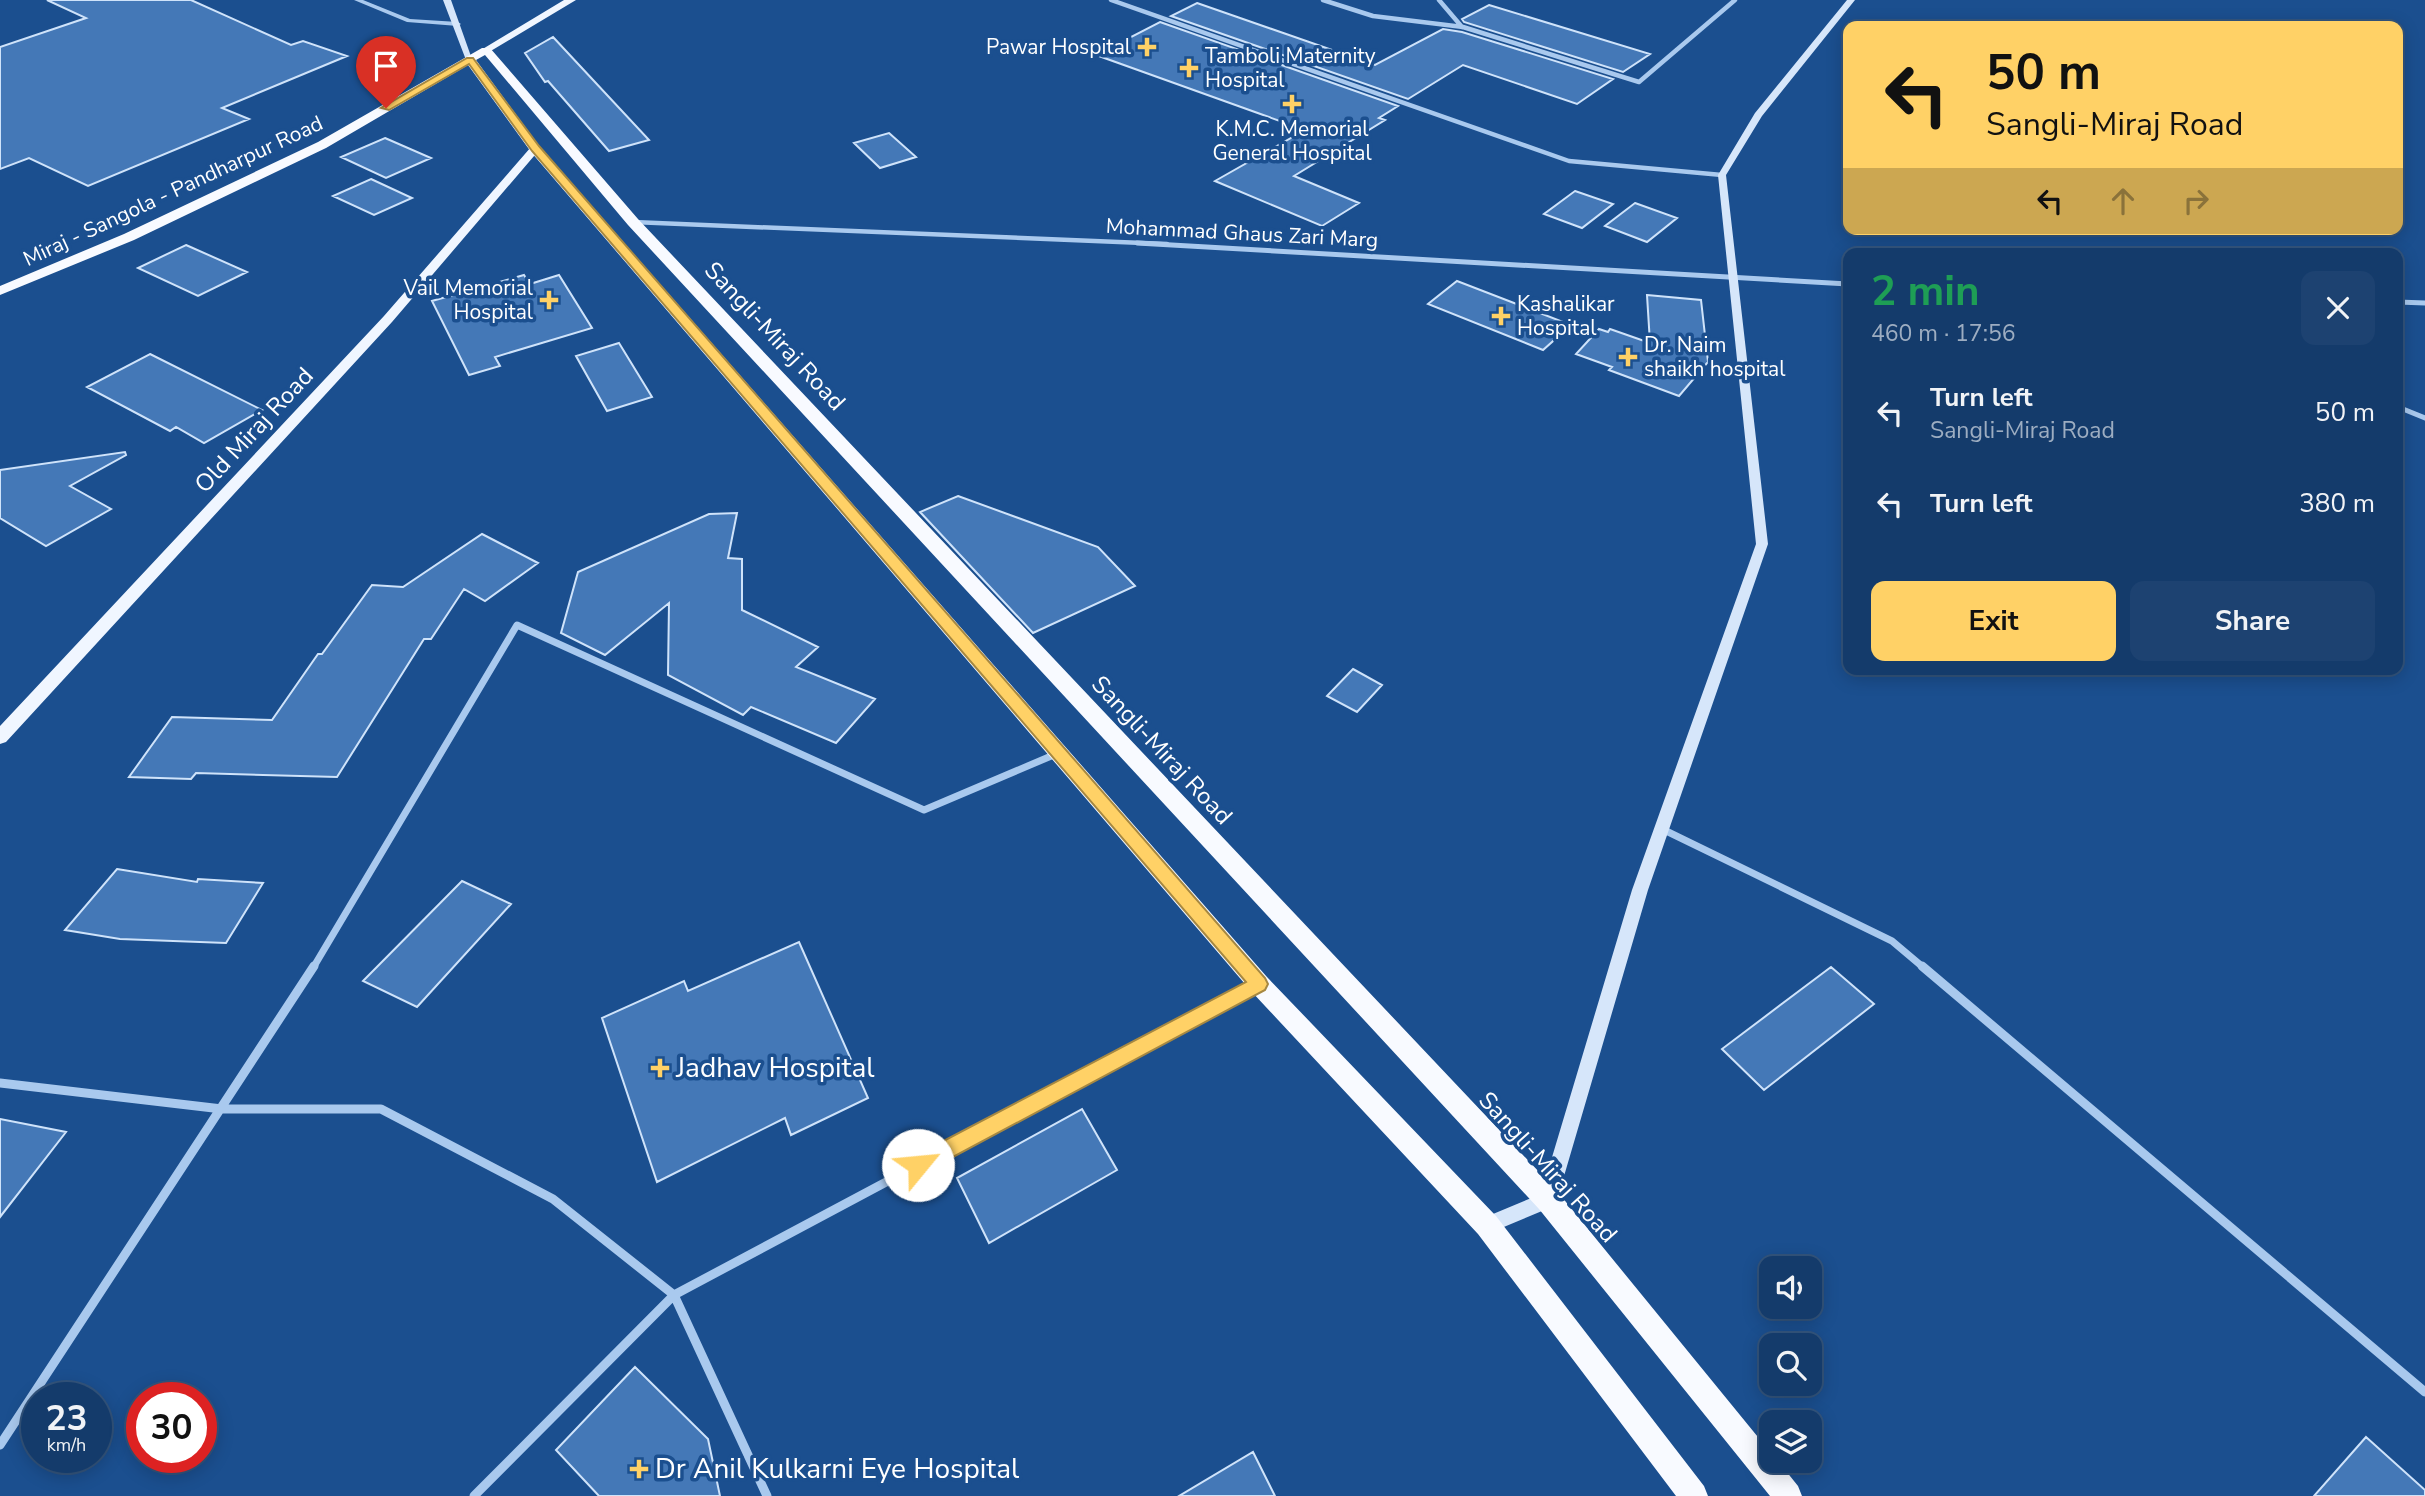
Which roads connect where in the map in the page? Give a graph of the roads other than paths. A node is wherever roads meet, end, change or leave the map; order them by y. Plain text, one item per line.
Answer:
1 (357, 0) edge
2 (447, 0) edge
3 (571, 0) edge
4 (1111, 0) edge
5 (1323, 0) edge
6 (1439, 0) edge
7 (1735, 0) edge
8 (1851, 0) edge
9 (458, 24) junction
10 (1462, 27) junction
11 (478, 55) junction
12 (535, 149) junction
13 (1722, 176) junction
14 (633, 222) junction
15 (1733, 277) junction
16 (1843, 284) edge
17 (0, 291) edge
18 (2403, 302) edge
19 (2425, 303) edge
20 (2403, 409) edge
21 (2425, 418) edge
22 (0, 737) edge
23 (1059, 753) junction
24 (1662, 830) junction
25 (1259, 984) junction
26 (0, 1083) edge
27 (222, 1109) junction
28 (1548, 1200) junction
29 (1487, 1225) junction
30 (674, 1295) junction
31 (2425, 1392) edge
32 (0, 1445) edge
33 (474, 1496) edge
34 (767, 1496) edge
35 (1695, 1496) edge
36 (1788, 1496) edge

1 - 9 street
2 - 9 main road
3 - 11 main road
4 - 13 street
5 - 10 street
6 - 10 street
7 - 10 street
8 - 13 main road
9 - 11 main road
11 - 12 highway
11 - 14 highway, Sangli-Miraj Road
11 - 17 highway, Miraj - Sangola - Pandharpur Road
12 - 22 main road, Old Miraj Road
12 - 23 highway
13 - 15 main road
14 - 15 street, Mohammad Ghaus Zari Marg
14 - 28 highway, Sangli-Miraj Road
15 - 16 street, Mohammad Ghaus Zari Marg
15 - 24 main road
18 - 19 street
20 - 21 street
23 - 25 highway
23 - 27 street
24 - 28 main road
24 - 31 street
25 - 29 highway
25 - 30 street
26 - 27 street
27 - 30 street
27 - 32 street
28 - 29 main road
28 - 36 highway, Sangli-Miraj Road
29 - 35 highway
30 - 33 street
30 - 34 street

